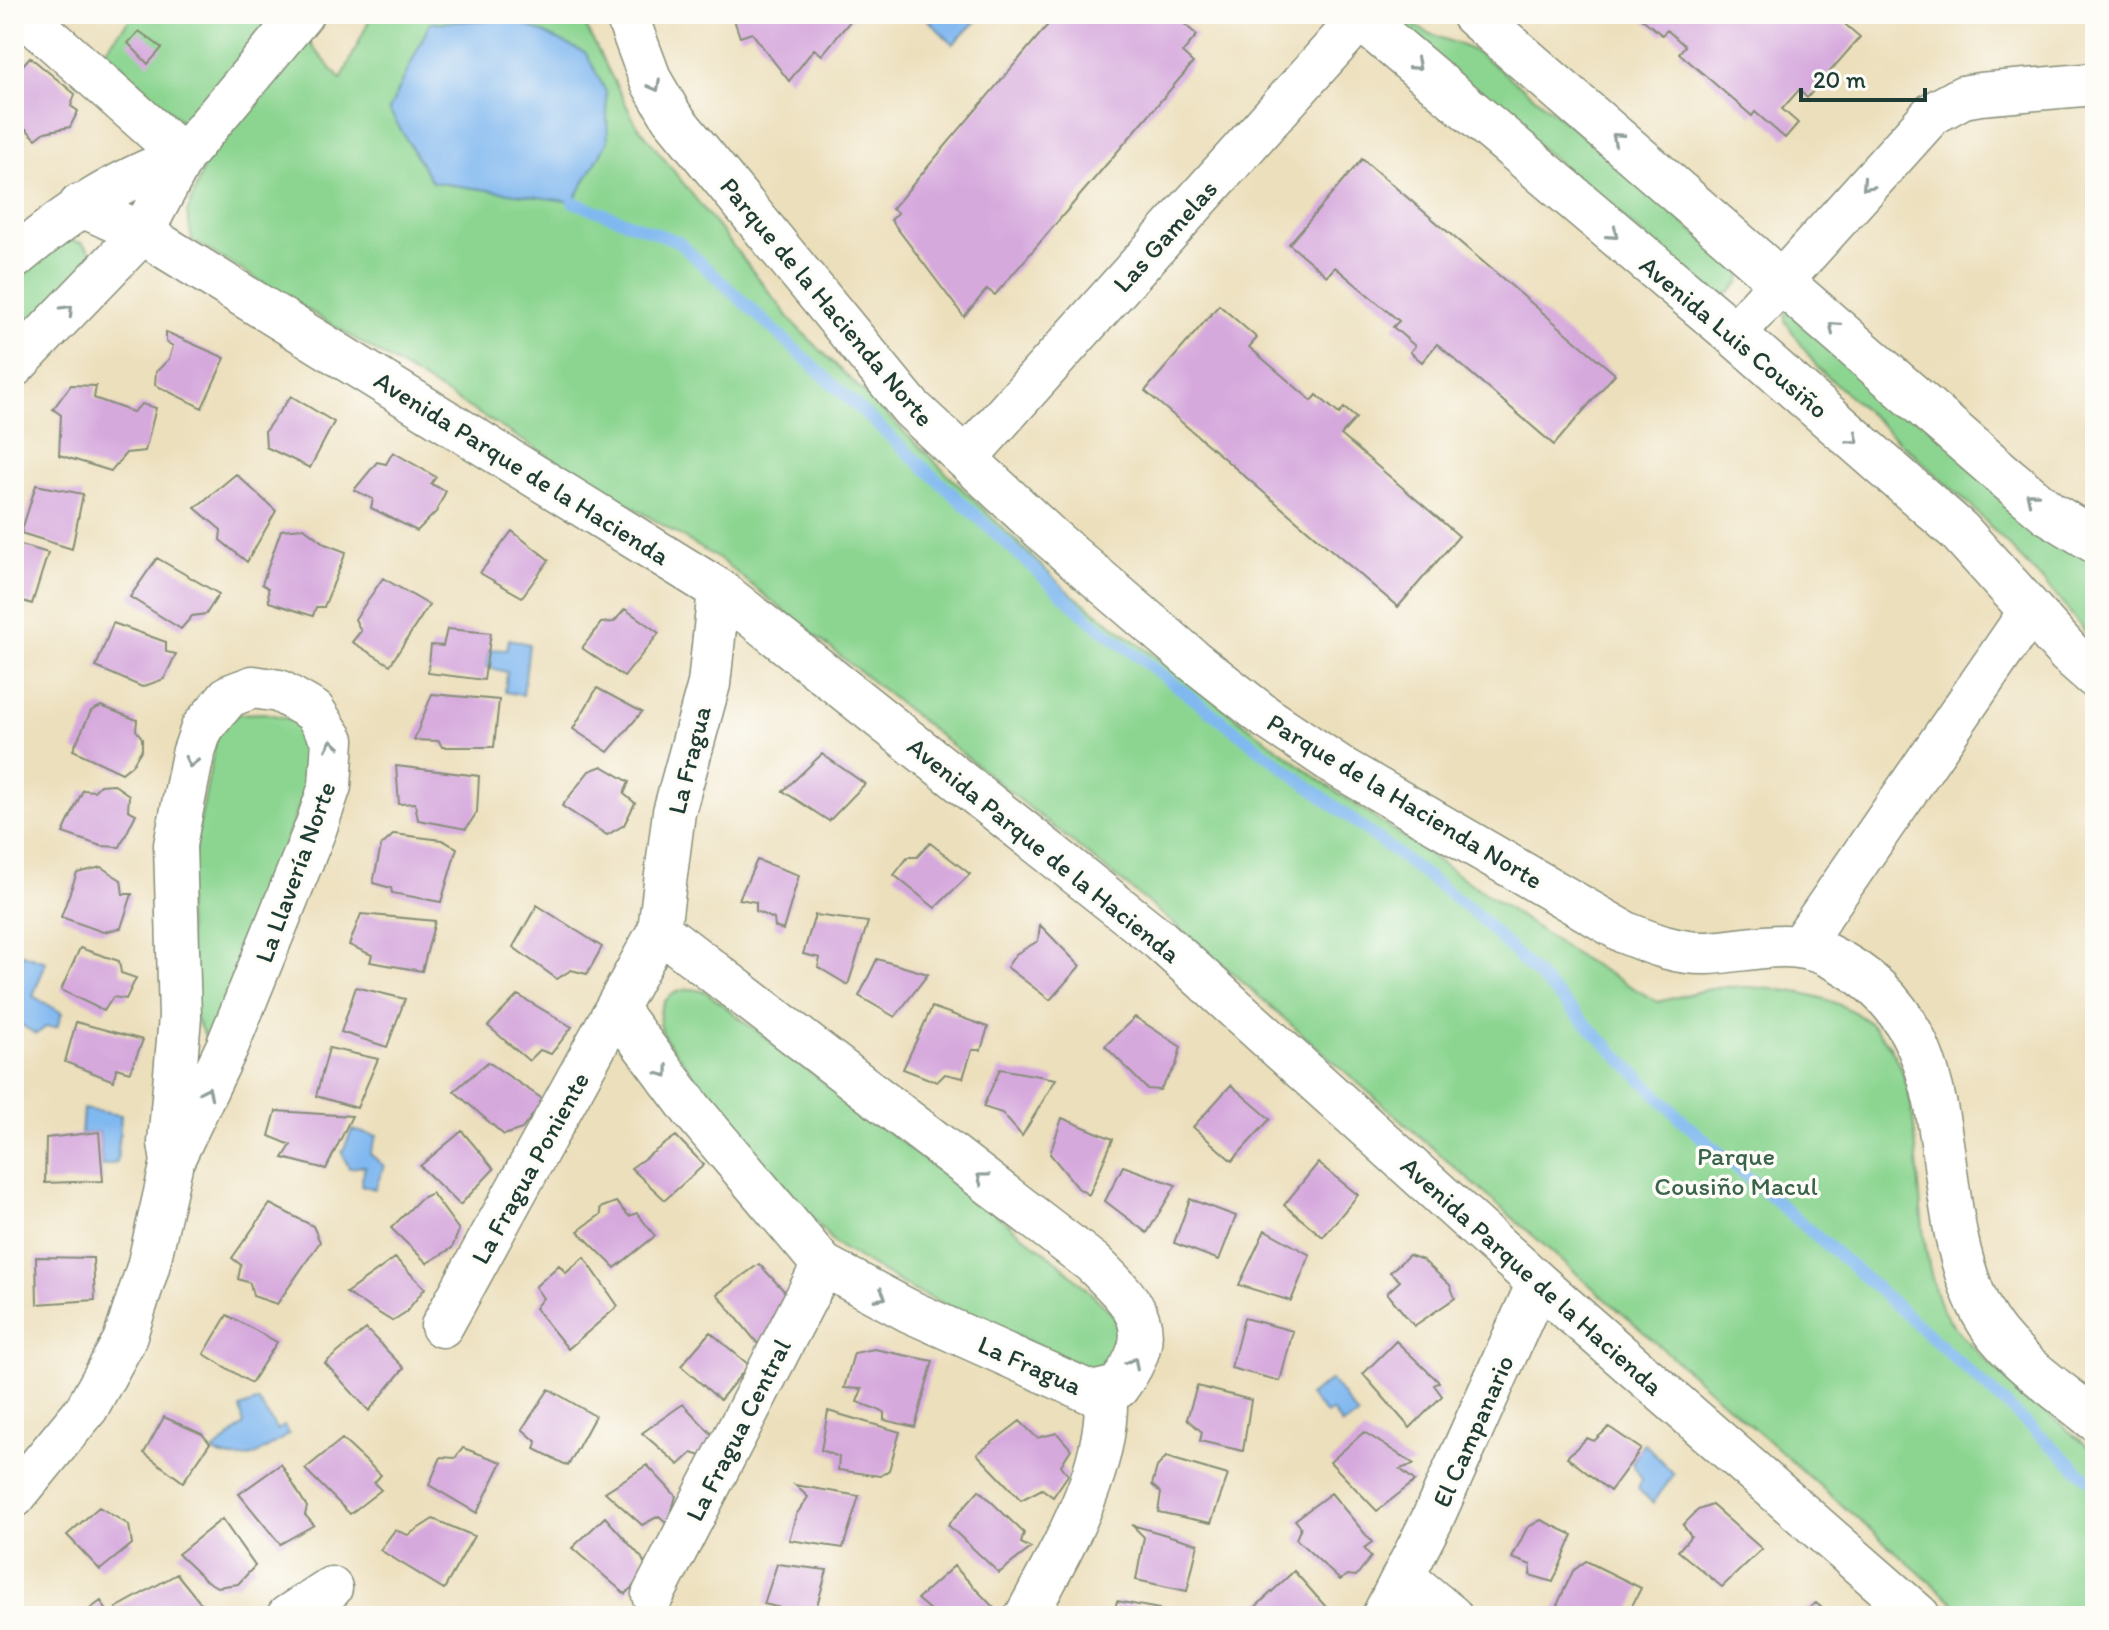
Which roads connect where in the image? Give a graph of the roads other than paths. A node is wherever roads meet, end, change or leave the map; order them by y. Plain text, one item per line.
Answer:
1 (23, 14) edge
2 (302, 14) edge
3 (626, 14) edge
4 (1473, 14) edge
5 (1360, 15) edge
6 (2095, 84) edge
7 (183, 156) junction
8 (80, 205) junction
9 (142, 233) junction
10 (14, 258) edge
11 (1782, 281) junction
12 (1734, 334) junction
13 (14, 366) edge
14 (966, 458) junction
15 (2095, 541) edge
16 (719, 590) junction
17 (2031, 610) junction
18 (2095, 676) edge
19 (659, 930) junction
20 (1800, 946) junction
21 (617, 1010) junction
22 (172, 1162) junction
23 (823, 1265) junction
24 (1538, 1283) junction
25 (442, 1326) dead end
26 (1106, 1393) junction
27 (2095, 1420) edge
28 (14, 1497) edge
29 (1404, 1577) junction
30 (331, 1588) dead end
31 (653, 1595) dead end
32 (288, 1616) edge
33 (1026, 1616) edge
34 (1383, 1616) edge
35 (1451, 1616) edge
36 (1919, 1616) edge

1 - 7 street
2 - 7 street
3 -> 14 street, Parque de la Hacienda Norte
11 -> 4 street
5 -> 12 street, Avenida Luis Cousiño
5 - 14 street, Las Gamelas
6 -> 11 street
7 - 8 street
7 - 9 street
8 - 9 street, Avenida Parque de la Hacienda
8 - 10 street
13 -> 9 street
9 - 16 street, Avenida Parque de la Hacienda
11 - 12 street
15 -> 11 street
12 -> 17 street, Avenida Luis Cousiño
14 - 20 street, Parque de la Hacienda Norte
16 - 19 street, La Fragua
16 - 24 street, Avenida Parque de la Hacienda
17 - 18 street, Avenida Luis Cousiño
17 - 20 street
19 - 21 street, La Fragua
26 -> 19 street, La Fragua
20 - 27 street, Parque de la Hacienda Norte
21 -> 23 street, La Fragua
21 - 25 street, La Fragua Poniente
22 -> 22 street, La Llavería Norte
22 - 28 street, La Llavería Norte
23 -> 26 street, La Fragua
23 - 31 street, La Fragua Central
24 - 29 street, El Campanario
24 - 36 street, Avenida Parque de la Hacienda
26 - 33 street
29 - 34 street, El Campanario
29 - 35 street
30 - 32 street

